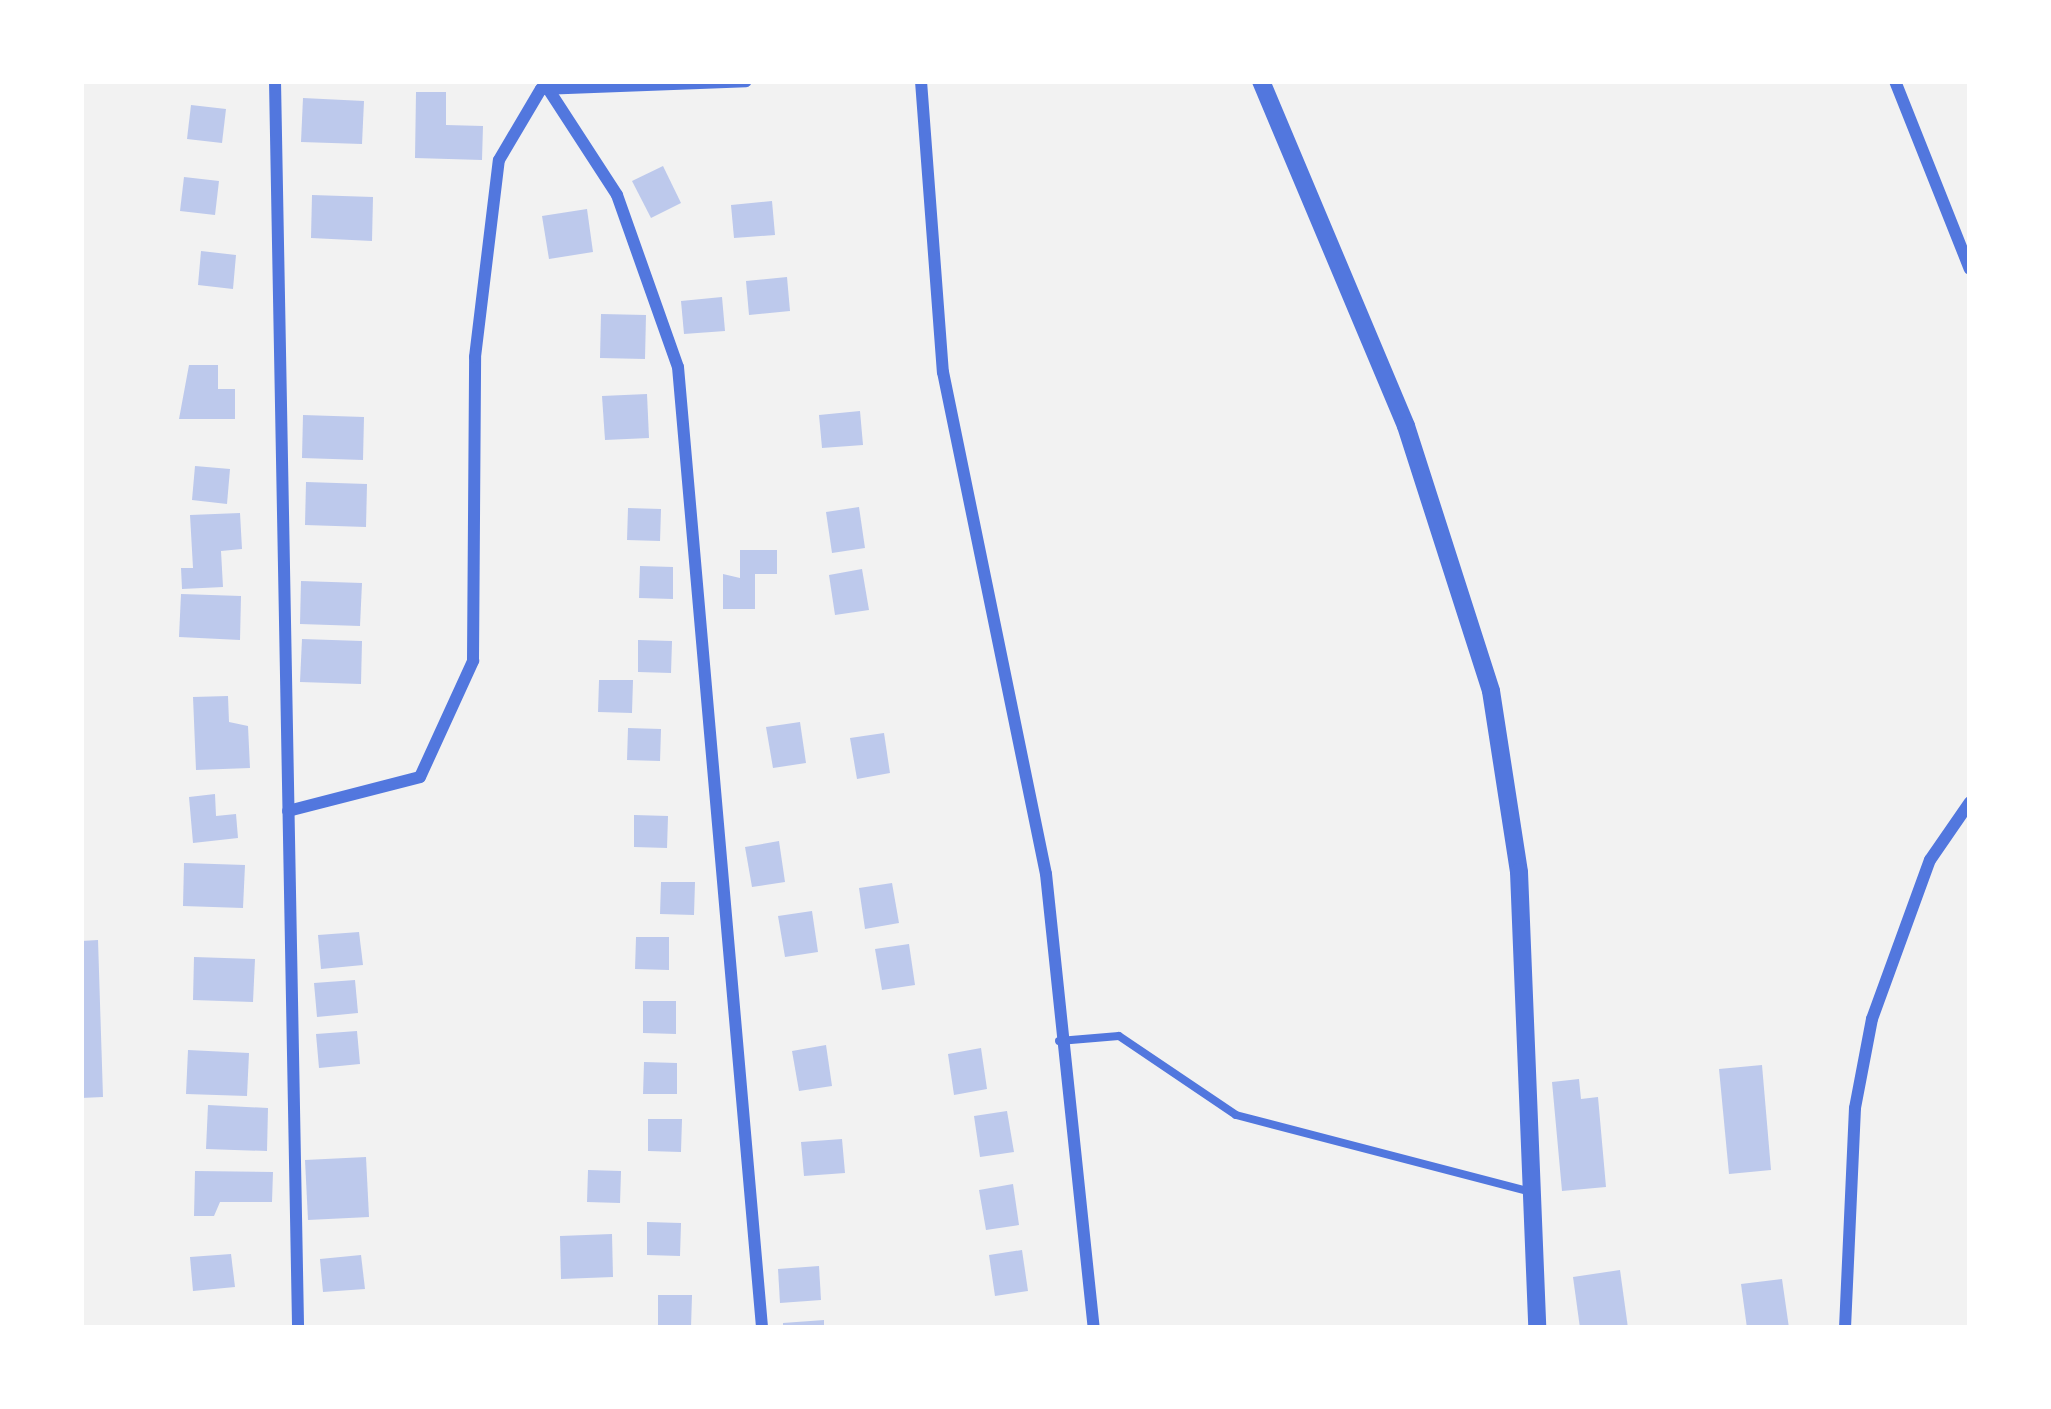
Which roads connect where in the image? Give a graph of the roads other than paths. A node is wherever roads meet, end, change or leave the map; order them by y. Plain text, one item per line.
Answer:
1 (275, 81) edge
2 (746, 81) edge
3 (921, 81) edge
4 (1261, 81) edge
5 (1895, 81) edge
6 (542, 85) edge
7 (1970, 269) edge
8 (1970, 802) edge
9 (288, 811) junction
10 (1058, 1041) junction
11 (1534, 1193) junction
12 (298, 1328) edge
13 (762, 1328) edge
14 (1094, 1328) edge
15 (1538, 1328) edge
16 (1845, 1328) edge

1 - 9 street
2 - 6 street
3 - 10 street
4 - 11 street
5 - 7 street
6 - 9 street
6 - 13 street
8 - 16 street
9 - 12 street
10 - 11 lane
10 - 14 street
11 - 15 street

